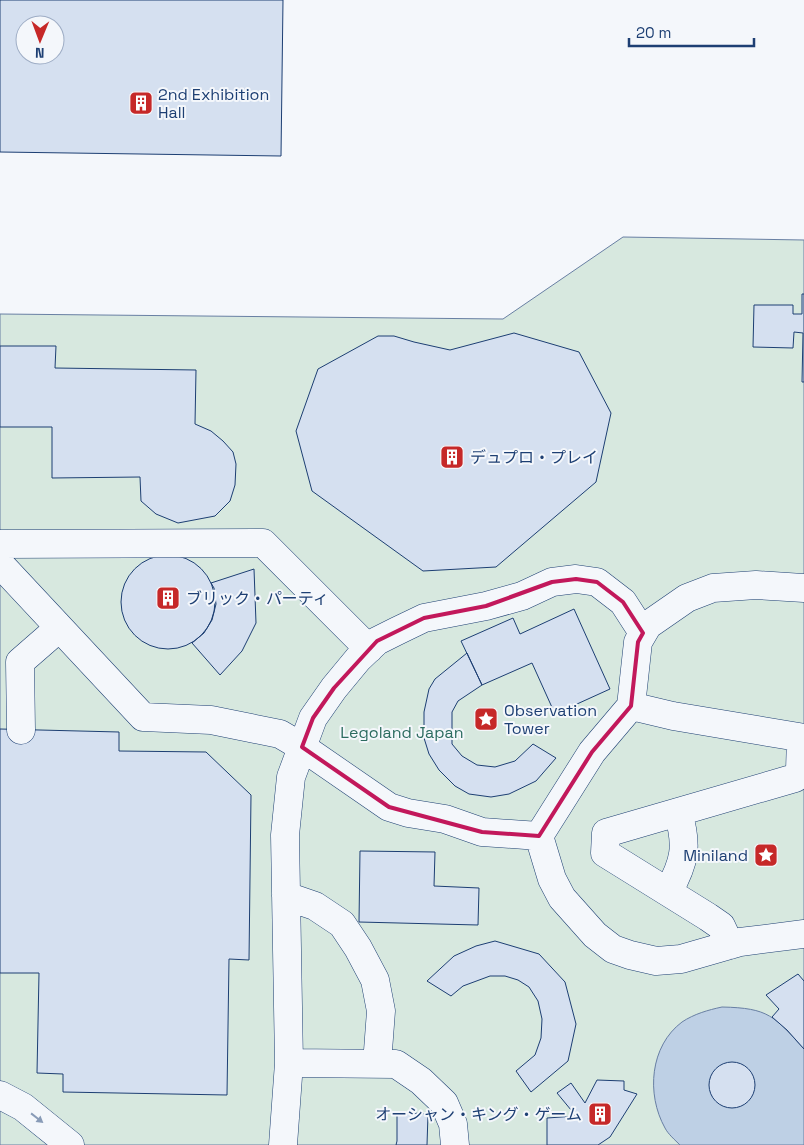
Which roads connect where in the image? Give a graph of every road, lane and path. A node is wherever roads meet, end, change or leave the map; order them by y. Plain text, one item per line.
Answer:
1 (0, 544) edge
2 (3, 574) edge
3 (804, 588) edge
4 (60, 628) junction
5 (643, 633) junction
6 (369, 649) junction
7 (631, 706) junction
8 (21, 730) dead end
9 (802, 738) edge
10 (302, 747) junction
11 (800, 782) edge
12 (678, 812) junction
13 (538, 836) junction
14 (668, 892) junction
15 (286, 896) junction
16 (804, 934) edge
17 (730, 944) junction
18 (289, 1063) junction
19 (377, 1064) junction
20 (0, 1094) edge
21 (70, 1145) edge
22 (283, 1145) edge
23 (455, 1145) edge

1 - 6 main road
2 - 4 main road
3 - 5 main road
4 - 8 main road
4 - 10 main road
5 - 6 main road
5 - 7 main road
6 - 10 main road
7 - 9 main road
7 - 13 main road
9 - 11 main road
10 - 13 main road
10 - 15 main road
11 - 12 main road
12 - 14 main road
12 - 14 main road
13 - 17 main road
14 - 17 main road
15 - 18 main road
15 - 19 main road
16 - 17 main road
18 - 19 main road
18 - 22 main road
19 - 23 main road
20 -> 21 main road

